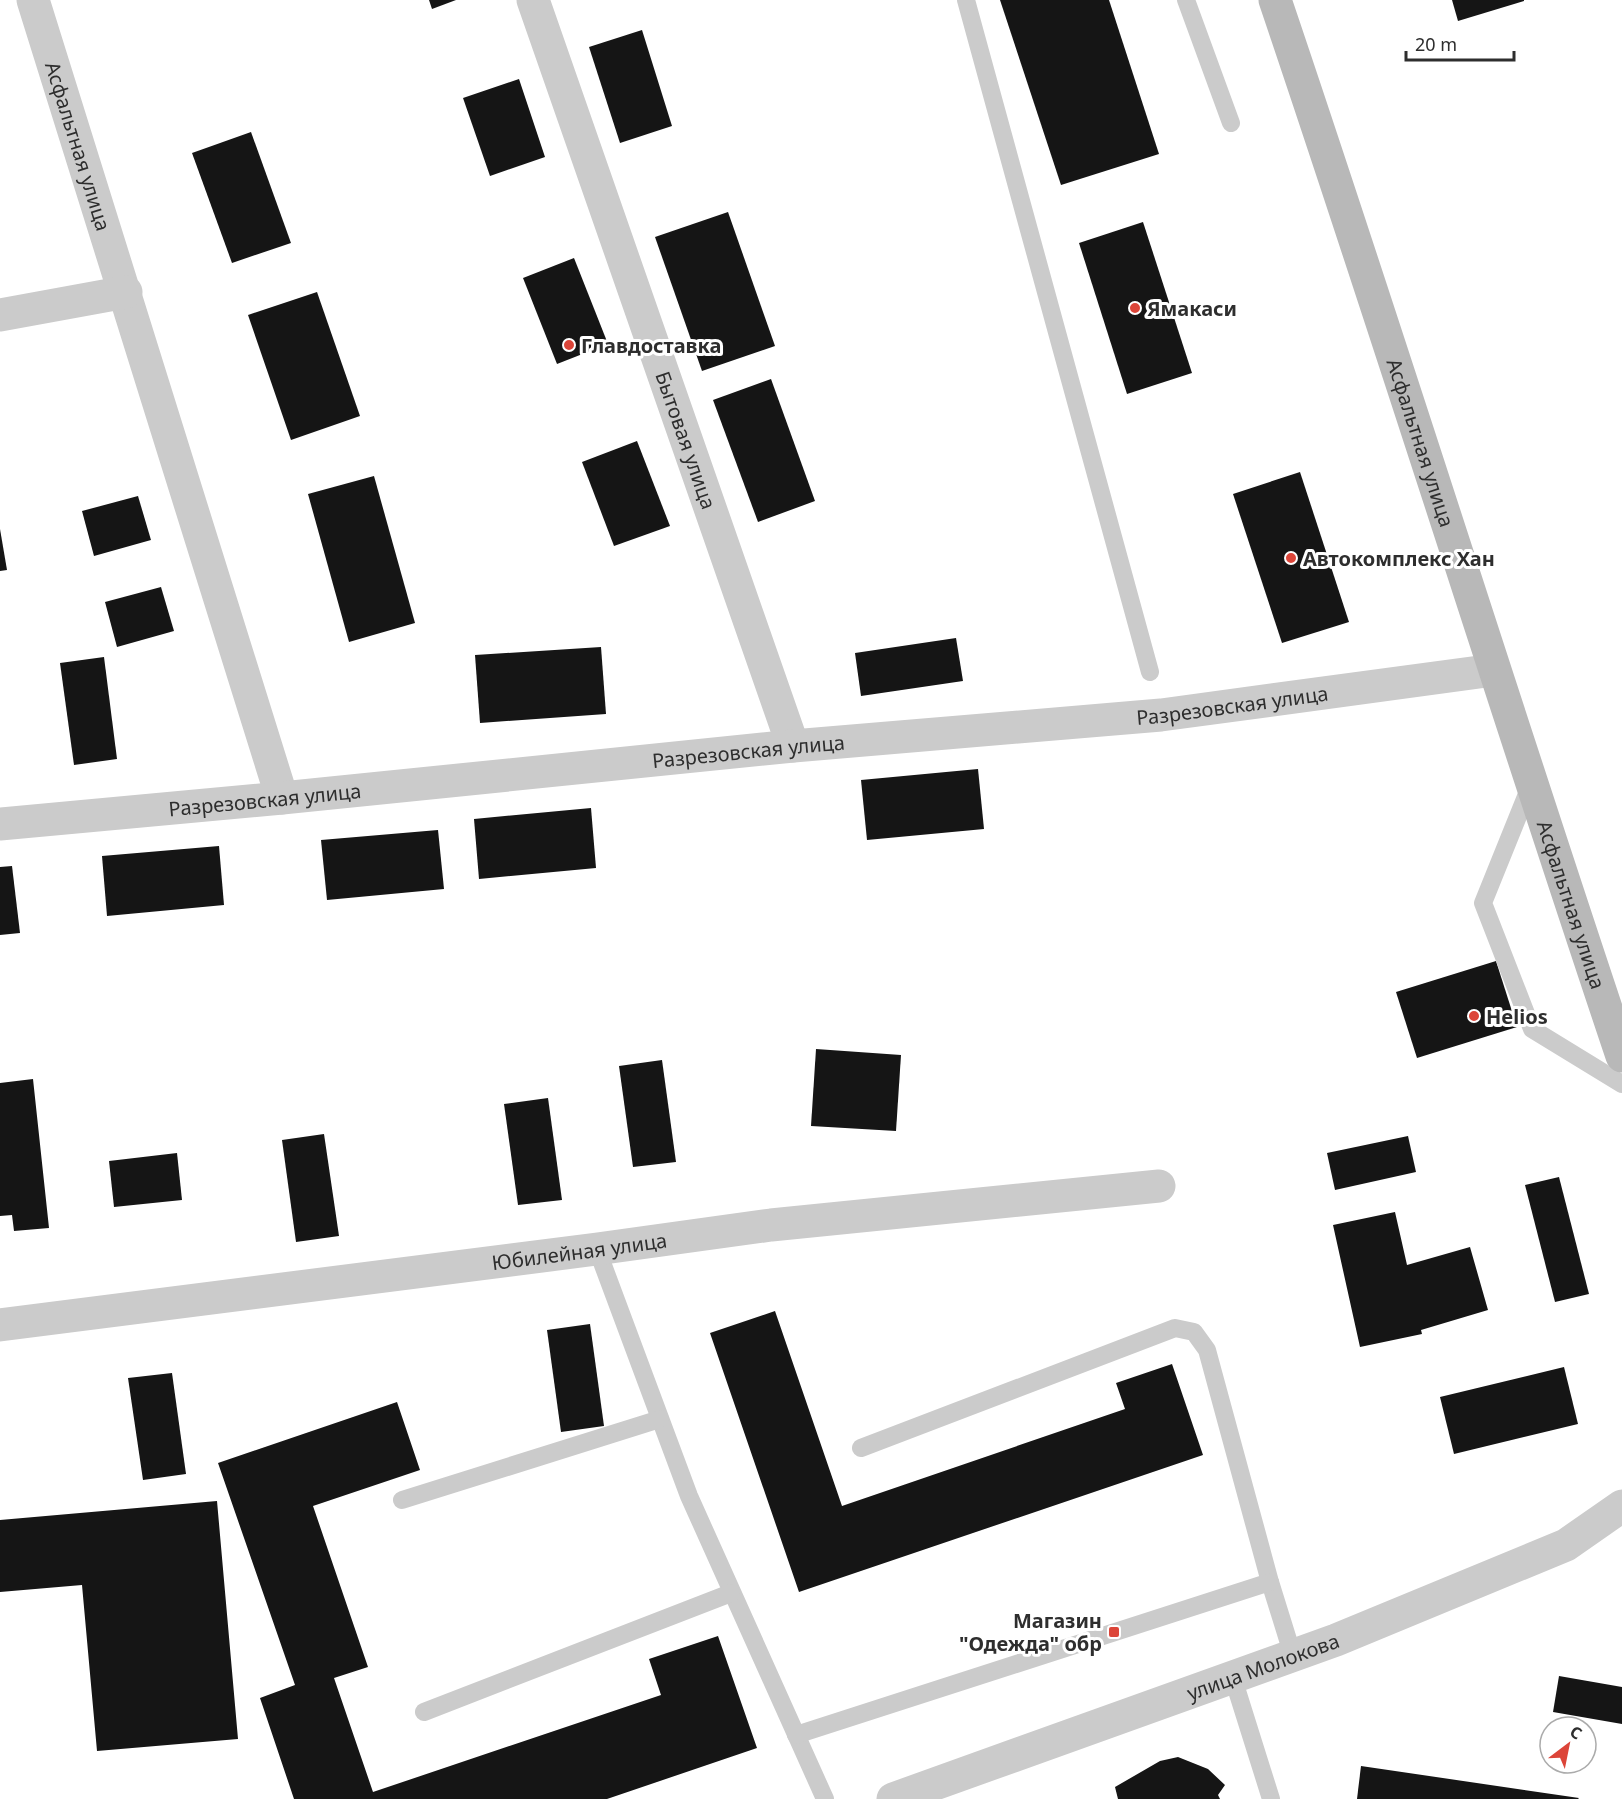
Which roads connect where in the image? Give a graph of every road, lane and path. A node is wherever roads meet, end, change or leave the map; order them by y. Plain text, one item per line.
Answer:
1 (33, 0) edge
2 (533, 0) edge
3 (966, 0) edge
4 (1186, 0) edge
5 (1275, 0) edge
6 (1231, 123) dead end
7 (126, 292) junction
8 (0, 315) edge
9 (1494, 670) junction
10 (1150, 672) dead end
11 (794, 746) junction
12 (1531, 784) junction
13 (282, 798) junction
14 (0, 824) edge
15 (1622, 1056) edge
16 (1622, 1084) edge
17 (1159, 1186) dead end
18 (597, 1249) junction
19 (0, 1325) edge
20 (660, 1419) junction
21 (861, 1448) dead end
22 (402, 1500) dead end
23 (1622, 1506) edge
24 (1270, 1582) junction
25 (731, 1593) junction
26 (1293, 1656) junction
27 (1233, 1677) junction
28 (424, 1712) dead end
29 (796, 1735) junction
30 (825, 1799) edge
31 (892, 1799) edge
32 (1271, 1799) edge

1 - 7 street, Асфальтная улица
2 - 11 street, Бытовая улица
3 - 10 lane
4 - 6 lane
5 - 9 main road, Асфальтная улица
7 - 8 street
7 - 13 street, Асфальтная улица
9 - 11 street, Разрезовская улица
9 - 12 main road, Асфальтная улица
11 - 13 street, Разрезовская улица
12 - 15 main road, Асфальтная улица
12 - 16 lane
13 - 14 street, Разрезовская улица
17 - 18 street, Юбилейная улица
18 - 19 street, Юбилейная улица
18 - 20 lane
20 - 22 lane
20 - 25 lane
21 - 24 lane
23 - 26 street, улица Молокова
24 - 26 lane
24 - 29 lane
25 - 28 lane
25 - 29 lane
26 - 27 street, улица Молокова
27 - 31 street, улица Молокова
27 - 32 lane
29 - 30 lane

